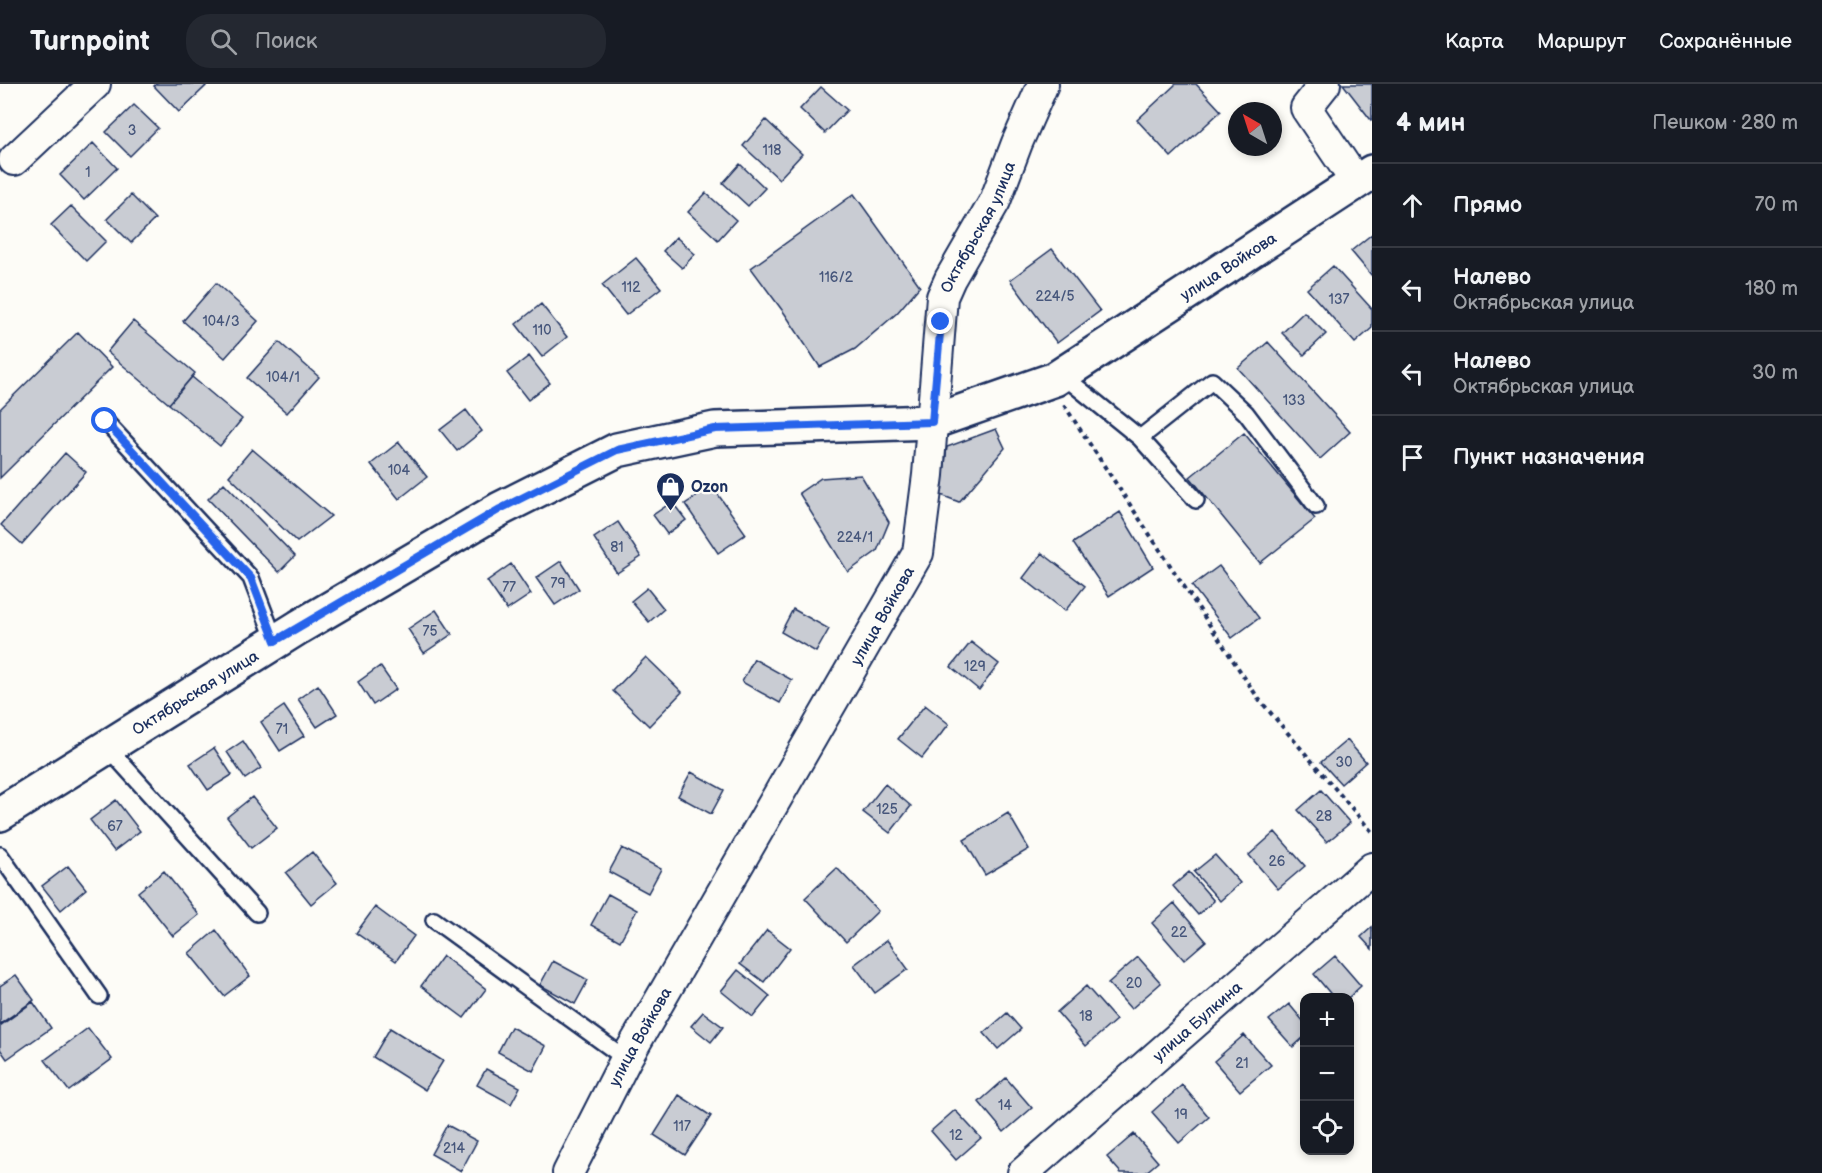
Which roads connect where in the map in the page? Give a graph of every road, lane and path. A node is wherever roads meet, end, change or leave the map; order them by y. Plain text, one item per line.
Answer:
1 (95, 84) edge
2 (1043, 84) edge
3 (1324, 84) edge
4 (14, 160) dead end
5 (1364, 177) edge
6 (1063, 389) junction
7 (105, 421) dead end
8 (932, 422) junction
9 (1140, 438) junction
10 (1196, 500) dead end
11 (1316, 506) dead end
12 (275, 641) junction
13 (107, 747) junction
14 (0, 814) edge
15 (1372, 832) edge
16 (0, 855) edge
17 (1372, 868) edge
18 (257, 913) dead end
19 (434, 920) dead end
20 (99, 996) dead end
21 (626, 1059) junction
22 (568, 1173) edge
23 (1023, 1173) edge

1 - 4 street
2 - 8 street, Октябрьская улица
3 - 5 street
5 - 6 main road, улица Войкова
6 - 8 main road, улица Войкова
6 - 9 lane
6 - 15 path
7 - 12 lane
8 - 12 main road, Октябрьская улица
8 - 21 street, улица Войкова
9 - 10 lane
9 - 11 lane
12 - 13 main road, Октябрьская улица
13 - 14 main road, Октябрьская улица
13 - 18 lane
16 - 20 lane
17 - 23 street, улица Булкина
19 - 21 lane
21 - 22 street, улица Войкова

